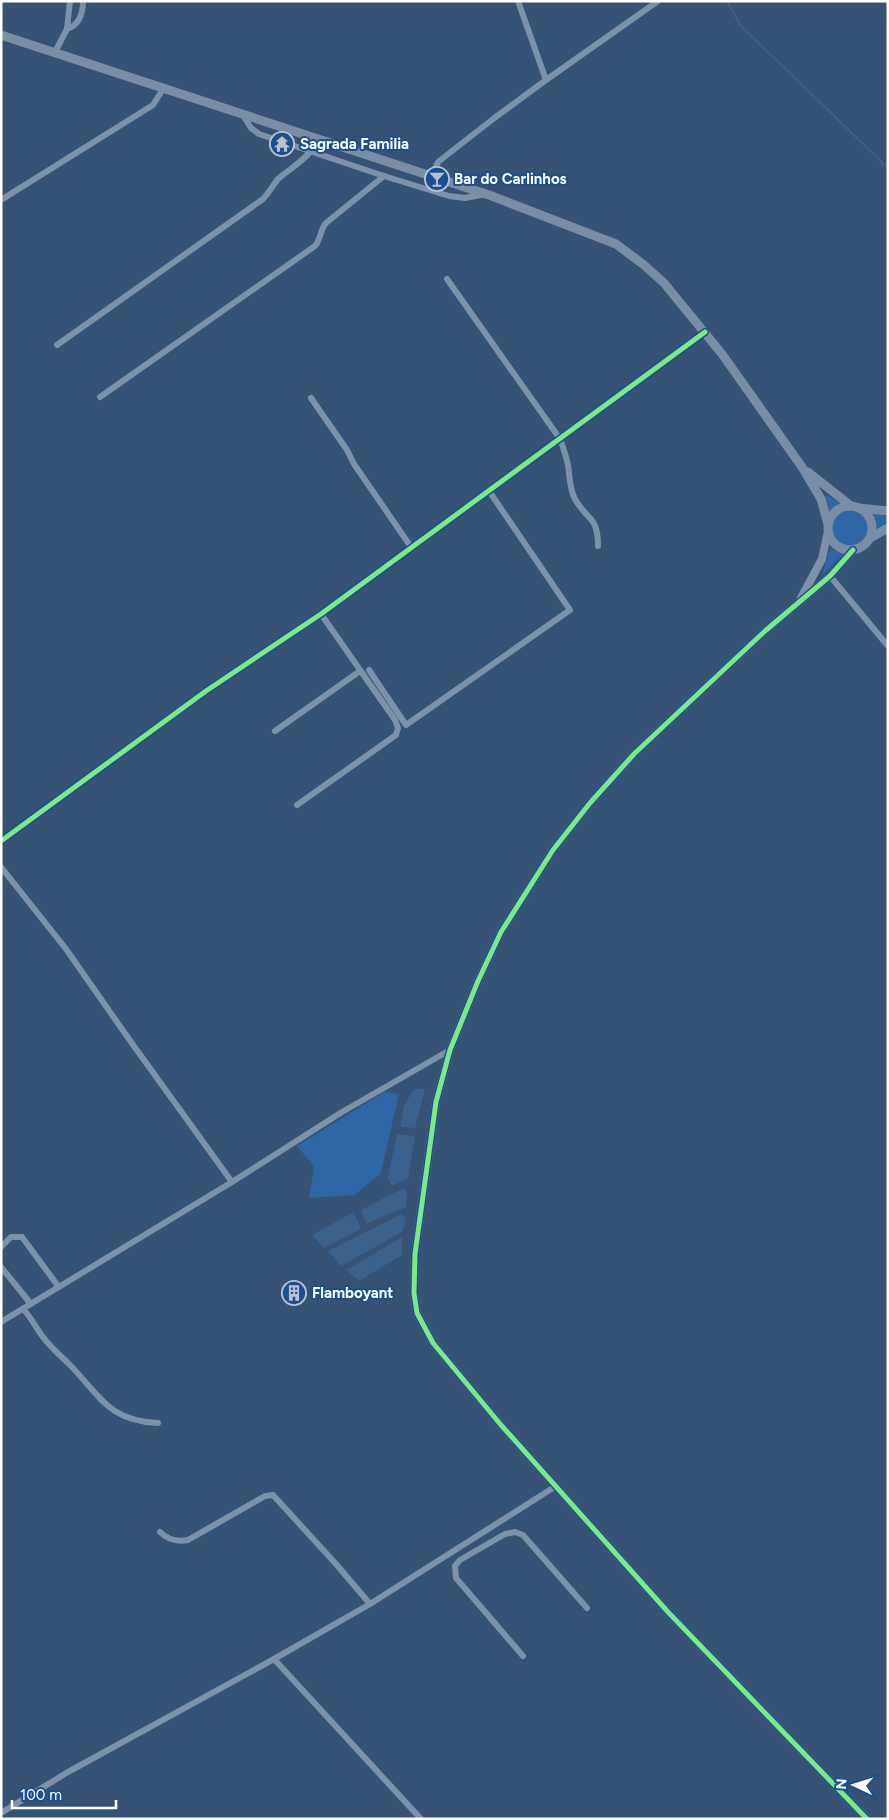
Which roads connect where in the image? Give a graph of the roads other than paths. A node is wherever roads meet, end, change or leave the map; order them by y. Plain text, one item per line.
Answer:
1 (70, 1) edge
2 (83, 1) edge
3 (518, 1) edge
4 (658, 1) edge
5 (67, 29) junction
6 (1, 35) edge
7 (54, 52) junction
8 (546, 80) junction
9 (163, 89) junction
10 (243, 115) junction
11 (310, 152) junction
12 (384, 176) junction
13 (430, 177) junction
14 (485, 194) junction
15 (1, 200) edge
16 (447, 279) dead end
17 (705, 332) junction
18 (57, 345) dead end
19 (100, 397) dead end
20 (311, 398) dead end
21 (560, 439) junction
22 (802, 467) junction
23 (489, 491) junction
24 (854, 507) junction
25 (888, 511) edge
26 (828, 527) junction
27 (888, 528) edge
28 (870, 538) junction
29 (598, 546) dead end
30 (411, 547) junction
31 (853, 550) junction
32 (818, 569) junction
33 (830, 576) junction
34 (799, 601) junction
35 (320, 614) junction
36 (888, 646) edge
37 (360, 670) junction
38 (369, 670) dead end
39 (275, 731) dead end
40 (297, 805) dead end
41 (1, 842) edge
42 (1, 867) edge
43 (450, 1050) junction
44 (232, 1182) junction
45 (1, 1247) edge
46 (1, 1267) edge
47 (58, 1286) junction
48 (31, 1304) junction
49 (23, 1308) junction
50 (1, 1322) edge
51 (158, 1422) dead end
52 (556, 1486) junction
53 (160, 1532) dead end
54 (474, 1538) junction
55 (481, 1548) junction
56 (370, 1604) junction
57 (587, 1608) dead end
58 (523, 1656) dead end
59 (274, 1659) junction
60 (1, 1813) edge
61 (421, 1819) edge
62 (867, 1819) edge

1 - 5 street
2 - 5 street
3 - 8 street
4 - 8 street
5 - 7 street
6 - 7 main road
7 - 9 main road
8 - 13 street
9 - 10 main road
9 - 15 street
10 - 11 street
10 - 13 main road
11 - 12 street
11 - 18 street
12 - 14 street
12 - 19 street
13 - 14 main road
14 - 17 main road
16 - 21 street
17 - 21 street
17 - 22 main road
20 - 30 street
21 - 23 street
21 - 29 street
22 - 24 main road
22 - 26 main road
23 - 30 street
23 - 38 street
24 - 25 main road
24 - 26 main road
24 - 28 main road
26 - 31 main road
26 - 32 street
27 - 28 main road
28 - 31 main road
30 - 35 street
31 - 33 street
32 - 33 street
32 - 34 street
33 - 34 street
33 - 36 street
34 - 43 street
35 - 37 street
35 - 41 street
37 - 39 street
37 - 40 street
42 - 44 street
43 - 44 street
43 - 52 street
44 - 47 street
45 - 47 street
46 - 48 street
47 - 48 street
48 - 49 street
49 - 50 street
49 - 51 street
52 - 54 street
52 - 62 street
53 - 56 street
54 - 55 street
54 - 56 street
55 - 57 street
55 - 58 street
56 - 59 street
59 - 60 street
59 - 61 street

